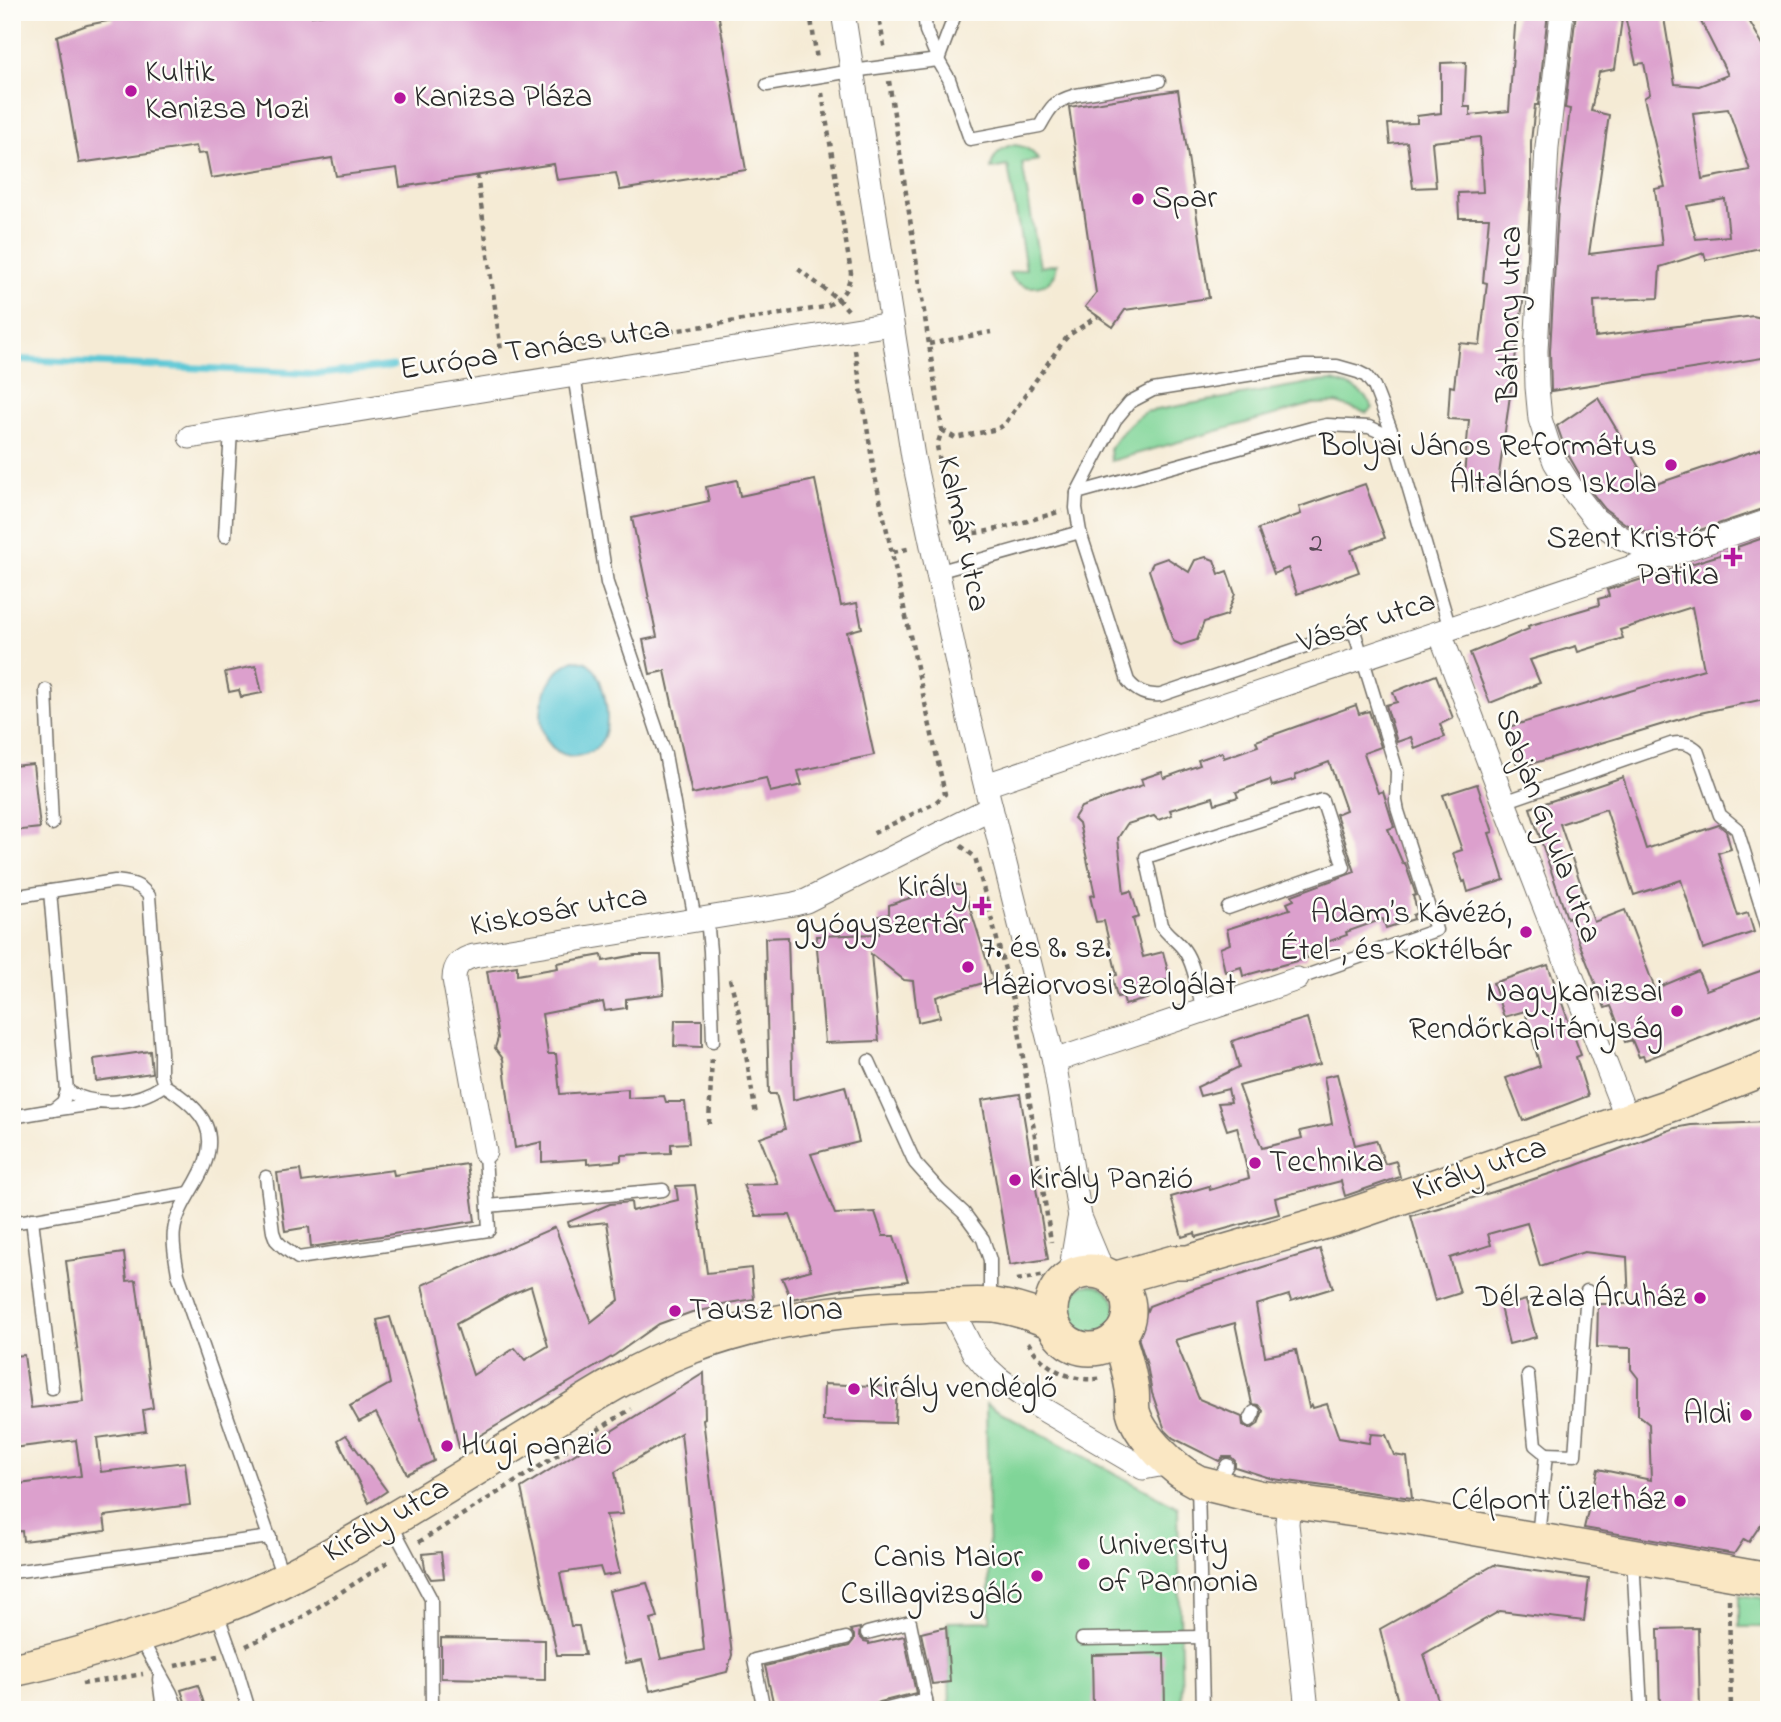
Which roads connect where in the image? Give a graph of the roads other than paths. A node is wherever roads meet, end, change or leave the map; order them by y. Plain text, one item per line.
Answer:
1 (843, 12) edge
2 (924, 12) edge
3 (956, 12) edge
4 (1562, 12) edge
5 (938, 60) junction
6 (852, 71) junction
7 (1159, 81) dead end
8 (767, 85) dead end
9 (891, 324) junction
10 (574, 375) junction
11 (231, 430) junction
12 (190, 437) dead end
13 (1394, 438) junction
14 (1077, 493) junction
15 (1769, 521) edge
16 (1080, 532) junction
17 (225, 536) dead end
18 (1669, 555) junction
19 (937, 572) junction
20 (1445, 631) junction
21 (1363, 658) junction
22 (46, 690) dead end
23 (986, 785) junction
24 (1504, 802) junction
25 (991, 808) junction
26 (52, 824) dead end
27 (50, 891) junction
28 (12, 897) edge
29 (1228, 908) dead end
30 (701, 919) junction
31 (1769, 932) edge
32 (1297, 979) joint
33 (1203, 1011) junction
34 (713, 1041) road end
35 (869, 1061) dead end
36 (1054, 1061) junction
37 (1769, 1067) edge
38 (164, 1085) junction
39 (67, 1091) junction
40 (113, 1101) junction
41 (53, 1110) junction
42 (12, 1117) edge
43 (1627, 1119) junction
44 (485, 1153) joint
45 (266, 1177) dead end
46 (663, 1190) dead end
47 (189, 1193) junction
48 (488, 1206) junction
49 (1080, 1217) junction
50 (32, 1219) junction
51 (12, 1223) edge
52 (1188, 1262) junction
53 (1111, 1277) junction
54 (1058, 1279) junction
55 (1587, 1291) dead end
56 (991, 1298) junction
57 (956, 1318) junction
58 (1053, 1323) junction
59 (1123, 1325) junction
60 (1080, 1347) junction
61 (1528, 1375) dead end
62 (52, 1388) dead end
63 (1133, 1411) junction
64 (1546, 1454) junction
65 (1170, 1463) junction
66 (1213, 1478) junction
67 (1289, 1501) junction
68 (390, 1522) junction
69 (270, 1538) junction
70 (1538, 1539) junction
71 (1633, 1556) junction
72 (12, 1572) edge
73 (284, 1580) junction
74 (1769, 1580) edge
75 (216, 1610) junction
76 (867, 1633) dead end
77 (139, 1635) junction
78 (1201, 1637) junction
79 (846, 1638) dead end
80 (1082, 1639) dead end
81 (12, 1670) edge
82 (158, 1671) junction
83 (927, 1705) edge
84 (163, 1710) edge
85 (178, 1710) edge
86 (249, 1710) edge
87 (432, 1710) edge
88 (764, 1710) edge
89 (883, 1710) edge
90 (1203, 1710) edge
91 (1307, 1710) edge
92 (1641, 1710) edge

1 - 6 street, Kalmár utca
2 - 5 lane
3 - 5 lane
4 - 18 street, Báthory utca
5 - 6 lane
5 - 7 lane
6 - 8 lane
6 - 9 street, Kalmár utca
9 - 10 street, Európa Tanács utca
9 - 19 street, Kalmár utca
10 - 11 street, Európa Tanács utca
10 - 30 lane
11 - 12 street, Európa Tanács utca
11 - 17 lane
13 - 14 lane
13 - 14 lane
13 - 20 lane
14 - 16 lane
15 - 18 street, Vásár utca
16 - 19 lane
16 - 21 lane
18 - 20 street, Vásár utca
19 - 23 street, Kalmár utca
20 - 21 street, Vásár utca
20 - 24 street, Sabján Gyula utca
21 - 23 street, Vásár utca
21 - 32 lane
22 - 26 lane
23 - 25 street, Kalmár utca
24 - 31 lane
24 - 43 street, Sabján Gyula utca
25 - 30 street
25 - 36 street, Kalmár utca
27 - 28 lane
27 - 38 lane
27 - 39 lane
29 - 33 lane
30 - 34 lane
30 - 44 street, Kiskosár utca
32 - 33 street
33 - 36 street
35 - 56 lane
36 - 49 street, Kalmár utca
37 - 43 main road, Király utca
38 - 40 lane
38 - 47 lane
39 - 40 lane
39 - 41 lane
40 - 41 lane
41 - 42 lane
43 - 52 main road, Király utca
44 - 48 lane
45 - 48 lane
46 - 48 lane
47 - 50 lane
47 - 69 lane
49 - 53 street, Kalmár utca
49 - 54 street, Kalmár utca
50 - 51 lane
50 - 62 lane
52 - 53 main road, Király utca
52 - 59 main road, Király utca
53 - 54 main road
53 - 59 main road
54 - 56 main road, Király utca
54 - 58 main road
55 - 64 lane
56 - 57 main road, Király utca
56 - 58 main road, Király utca
57 - 65 street
57 - 68 main road, Király utca
58 - 60 main road
59 - 60 main road
59 - 63 main road
60 - 63 main road
61 - 64 lane
63 - 65 main road
64 - 70 lane
65 - 66 main road
66 - 67 main road
66 - 78 lane
67 - 70 main road
67 - 91 street
68 - 73 main road, Király utca
68 - 87 lane
69 - 72 lane
69 - 73 lane
70 - 71 main road
71 - 74 main road
71 - 92 lane
73 - 75 main road, Király utca
75 - 77 main road, Király utca
75 - 86 lane
76 - 83 lane
77 - 81 main road, Király utca
77 - 82 lane
78 - 80 lane
78 - 90 lane
79 - 88 lane
82 - 84 lane
82 - 85 lane
83 - 89 lane

